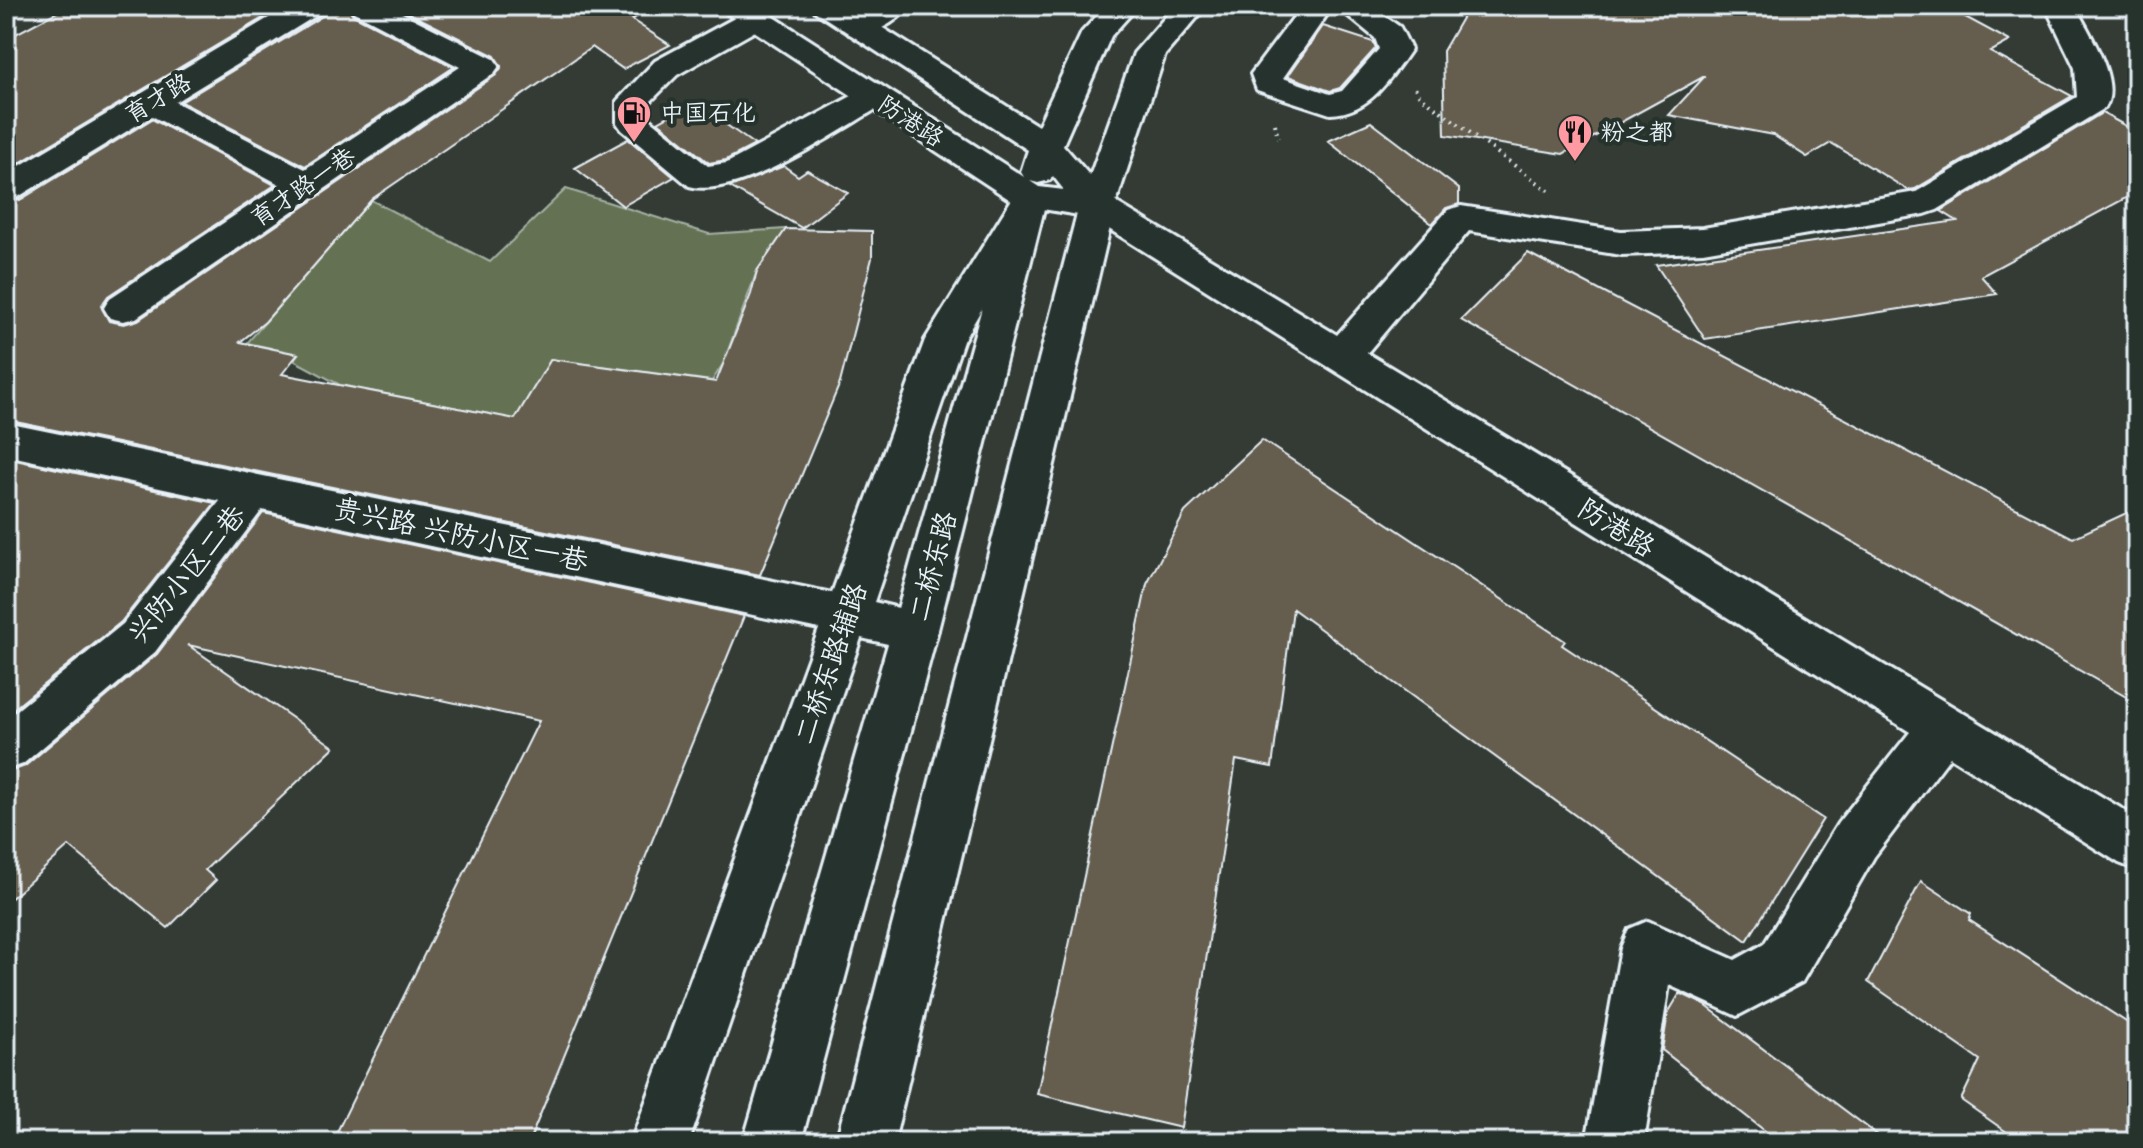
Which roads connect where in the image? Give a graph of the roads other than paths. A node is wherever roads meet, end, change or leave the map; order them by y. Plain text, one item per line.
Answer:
1 (311, 6) edge
2 (365, 6) edge
3 (827, 6) edge
4 (894, 6) edge
5 (1123, 6) edge
6 (1192, 6) edge
7 (1318, 6) edge
8 (1351, 6) edge
9 (2060, 6) edge
10 (746, 13) edge
11 (860, 27) junction
12 (874, 97) junction
13 (151, 102) junction
14 (1046, 146) junction
15 (307, 185) junction
16 (6, 189) edge
17 (1030, 197) junction
18 (1097, 206) junction
19 (123, 308) dead end
20 (1340, 358) junction
21 (10, 443) edge
22 (253, 490) junction
23 (847, 615) junction
24 (915, 630) junction
25 (1943, 728) junction
26 (6, 748) edge
27 (2137, 846) edge
28 (660, 1142) edge
29 (772, 1142) edge
30 (865, 1142) edge
31 (1615, 1142) edge

1 - 13 main road, 育才路
2 - 15 main road, 育才路一巷
3 - 11 main road, 防港路
4 - 11 main road
5 - 14 main road, 二桥东路
6 - 18 main road
7 - 8 main road
9 - 20 main road
10 - 12 main road, 防港路
10 - 12 main road
11 - 14 main road, 防港路
12 - 17 main road, 防港路
13 - 15 main road
13 - 16 main road, 育才路
14 - 17 main road, 二桥东路
14 - 18 main road, 防港路
15 - 19 main road, 育才路一巷
17 - 18 main road, 防港路
17 - 23 main road, 二桥东路辅路
17 - 24 main road, 二桥东路
18 - 20 main road, 防港路
18 - 30 main road
20 - 25 main road, 防港路
21 - 22 main road, 贵兴路 兴防小区一巷
22 - 23 main road, 贵兴路 兴防小区一巷
22 - 26 main road, 兴防小区二巷
23 - 24 main road, 贵兴路 兴防小区一巷
23 - 28 main road, 二桥东路辅路
24 - 29 main road, 二桥东路
25 - 27 main road, 防港路
25 - 31 main road

